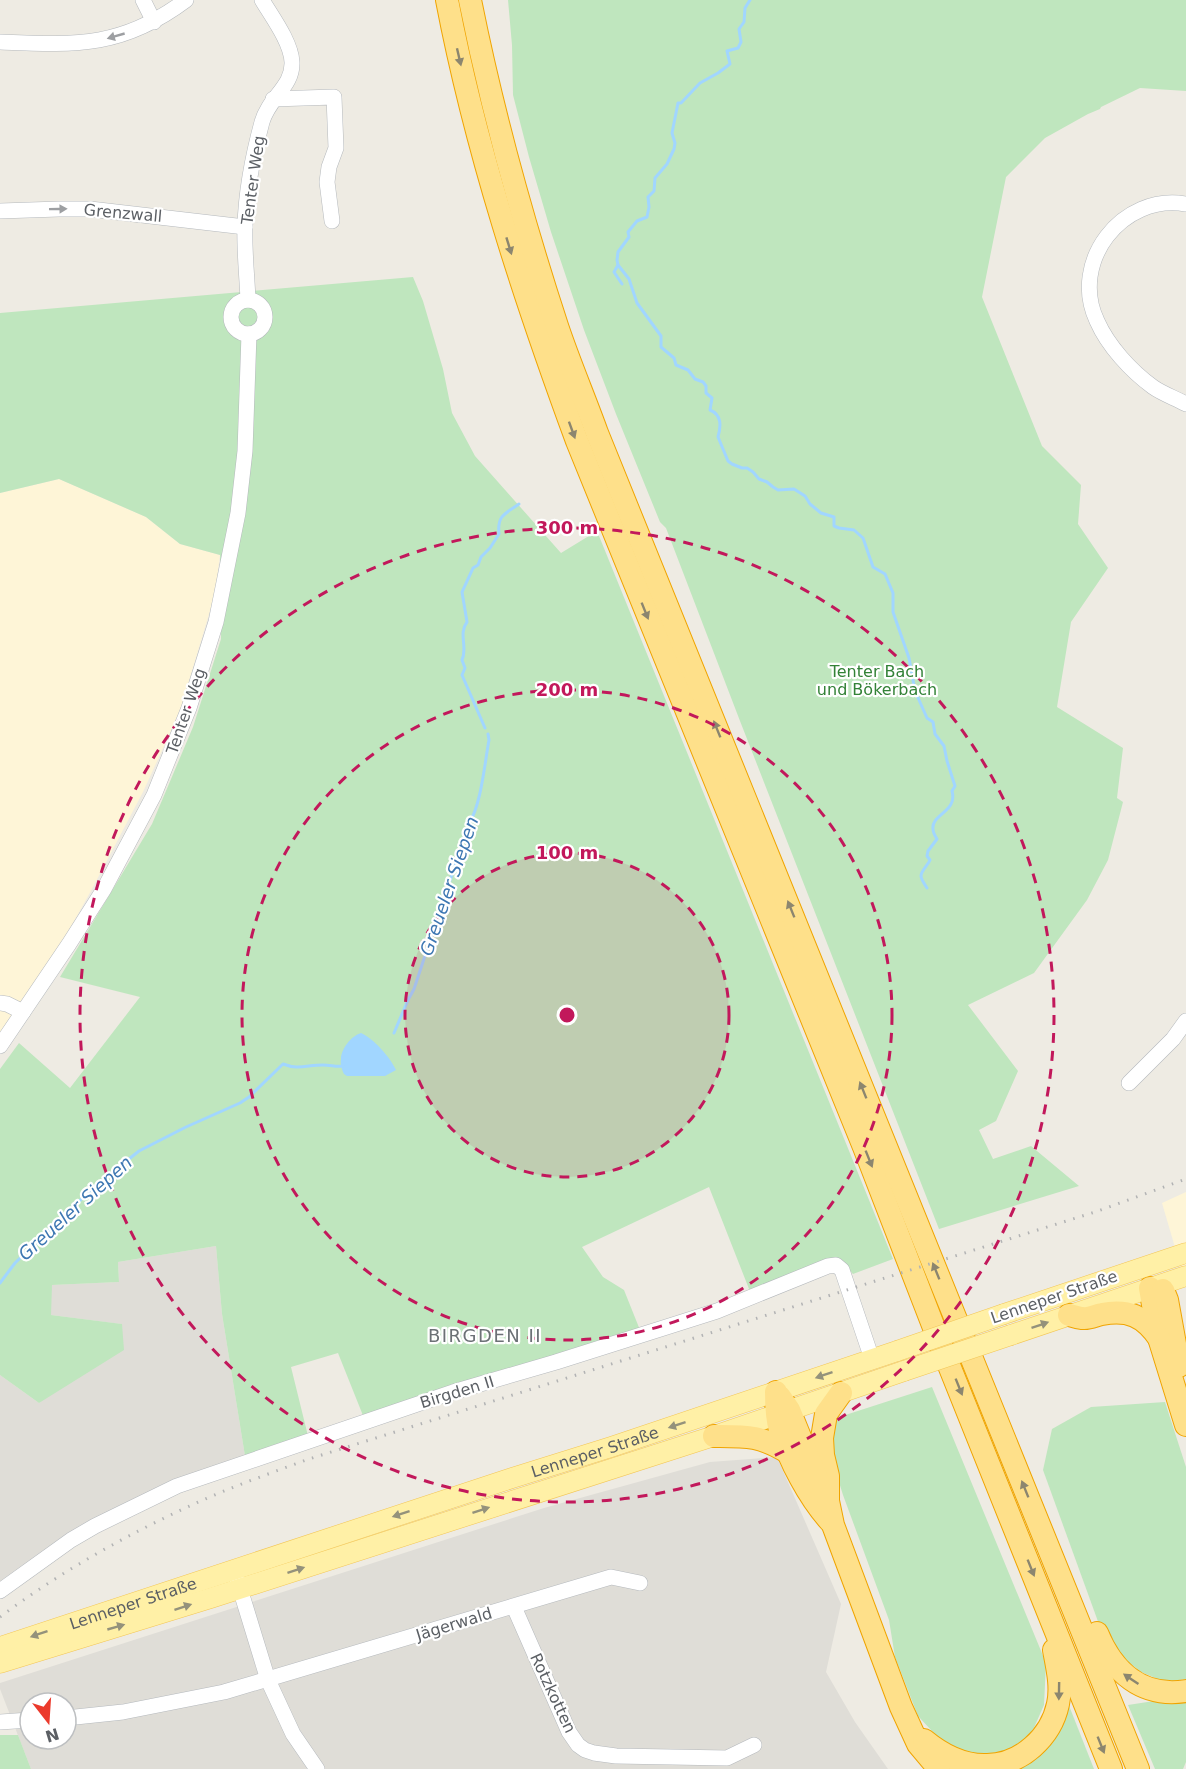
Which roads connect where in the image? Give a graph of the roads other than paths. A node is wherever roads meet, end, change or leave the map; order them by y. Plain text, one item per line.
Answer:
1 (143, 0) edge
2 (186, 0) edge
3 (262, 0) edge
4 (447, 0) edge
5 (470, 0) edge
6 (154, 22) junction
7 (0, 42) edge
8 (273, 99) junction
9 (1186, 204) edge
10 (0, 211) edge
11 (333, 221) dead end
12 (245, 227) junction
13 (248, 300) junction
14 (249, 334) junction
15 (1186, 404) edge
16 (0, 1003) edge
17 (23, 1012) junction
18 (1186, 1022) edge
19 (0, 1046) edge
20 (1129, 1083) dead end
21 (1186, 1252) edge
22 (1150, 1265) junction
23 (1186, 1276) edge
24 (1156, 1286) junction
25 (1186, 1304) edge
26 (1069, 1316) junction
27 (1159, 1338) junction
28 (872, 1359) junction
29 (1183, 1383) edge
30 (776, 1392) junction
31 (841, 1393) junction
32 (782, 1413) junction
33 (1186, 1425) edge
34 (714, 1436) junction
35 (789, 1453) junction
36 (829, 1494) junction
37 (833, 1525) junction
38 (1055, 1563) junction
39 (234, 1569) junction
40 (640, 1583) dead end
41 (240, 1588) junction
42 (0, 1591) edge
43 (514, 1606) junction
44 (1048, 1612) junction
45 (0, 1647) edge
46 (0, 1663) edge
47 (268, 1680) junction
48 (1186, 1691) edge
49 (78, 1717) edge
50 (18, 1721) edge
51 (0, 1722) edge
52 (911, 1729) junction
53 (754, 1745) dead end
54 (317, 1769) edge
55 (939, 1769) edge
56 (1111, 1769) edge
57 (1138, 1769) edge

1 - 6 street
2 - 6 street
3 - 8 street, Tenter Weg
4 -> 44 highway
38 -> 5 highway
6 -> 7 street
8 - 11 street
8 - 12 street, Tenter Weg
9 - 15 street
10 -> 12 street, Grenzwall
12 - 13 street, Tenter Weg
13 - 14 street
13 - 14 street
14 - 17 street, Tenter Weg
16 - 17 street
17 - 19 street, Tenter Weg
18 - 20 street
21 - 22 main road, Lenneper Straße
22 - 24 main road
22 - 28 main road, Lenneper Straße, bridge
23 - 24 main road, Lenneper Straße
24 - 26 main road, Lenneper Straße
24 - 27 highway
24 - 29 highway
25 - 29 highway
26 - 27 highway
31 -> 26 main road, Lenneper Straße, bridge
27 - 33 highway
28 -> 30 main road, Lenneper Straße
28 - 42 street, Birgden II
30 - 32 highway
30 -> 39 main road, Lenneper Straße
31 - 32 main road, Lenneper Straße
31 - 36 highway
32 - 34 main road, Lenneper Straße
32 - 35 highway
32 - 36 highway
34 - 35 highway
41 -> 34 main road, Lenneper Straße
35 - 37 highway
36 - 37 highway
37 - 52 highway
48 -> 38 highway
38 - 57 highway
39 - 41 street
39 -> 45 main road, Lenneper Straße
40 - 43 street, Jägerwald
46 -> 41 main road, Lenneper Straße
41 - 47 street
43 - 47 street, Jägerwald
43 - 53 street, Rotzkotten
44 -> 52 highway
44 -> 56 highway
47 - 49 street, Jägerwald
47 - 54 street
50 - 51 street
52 - 55 highway

